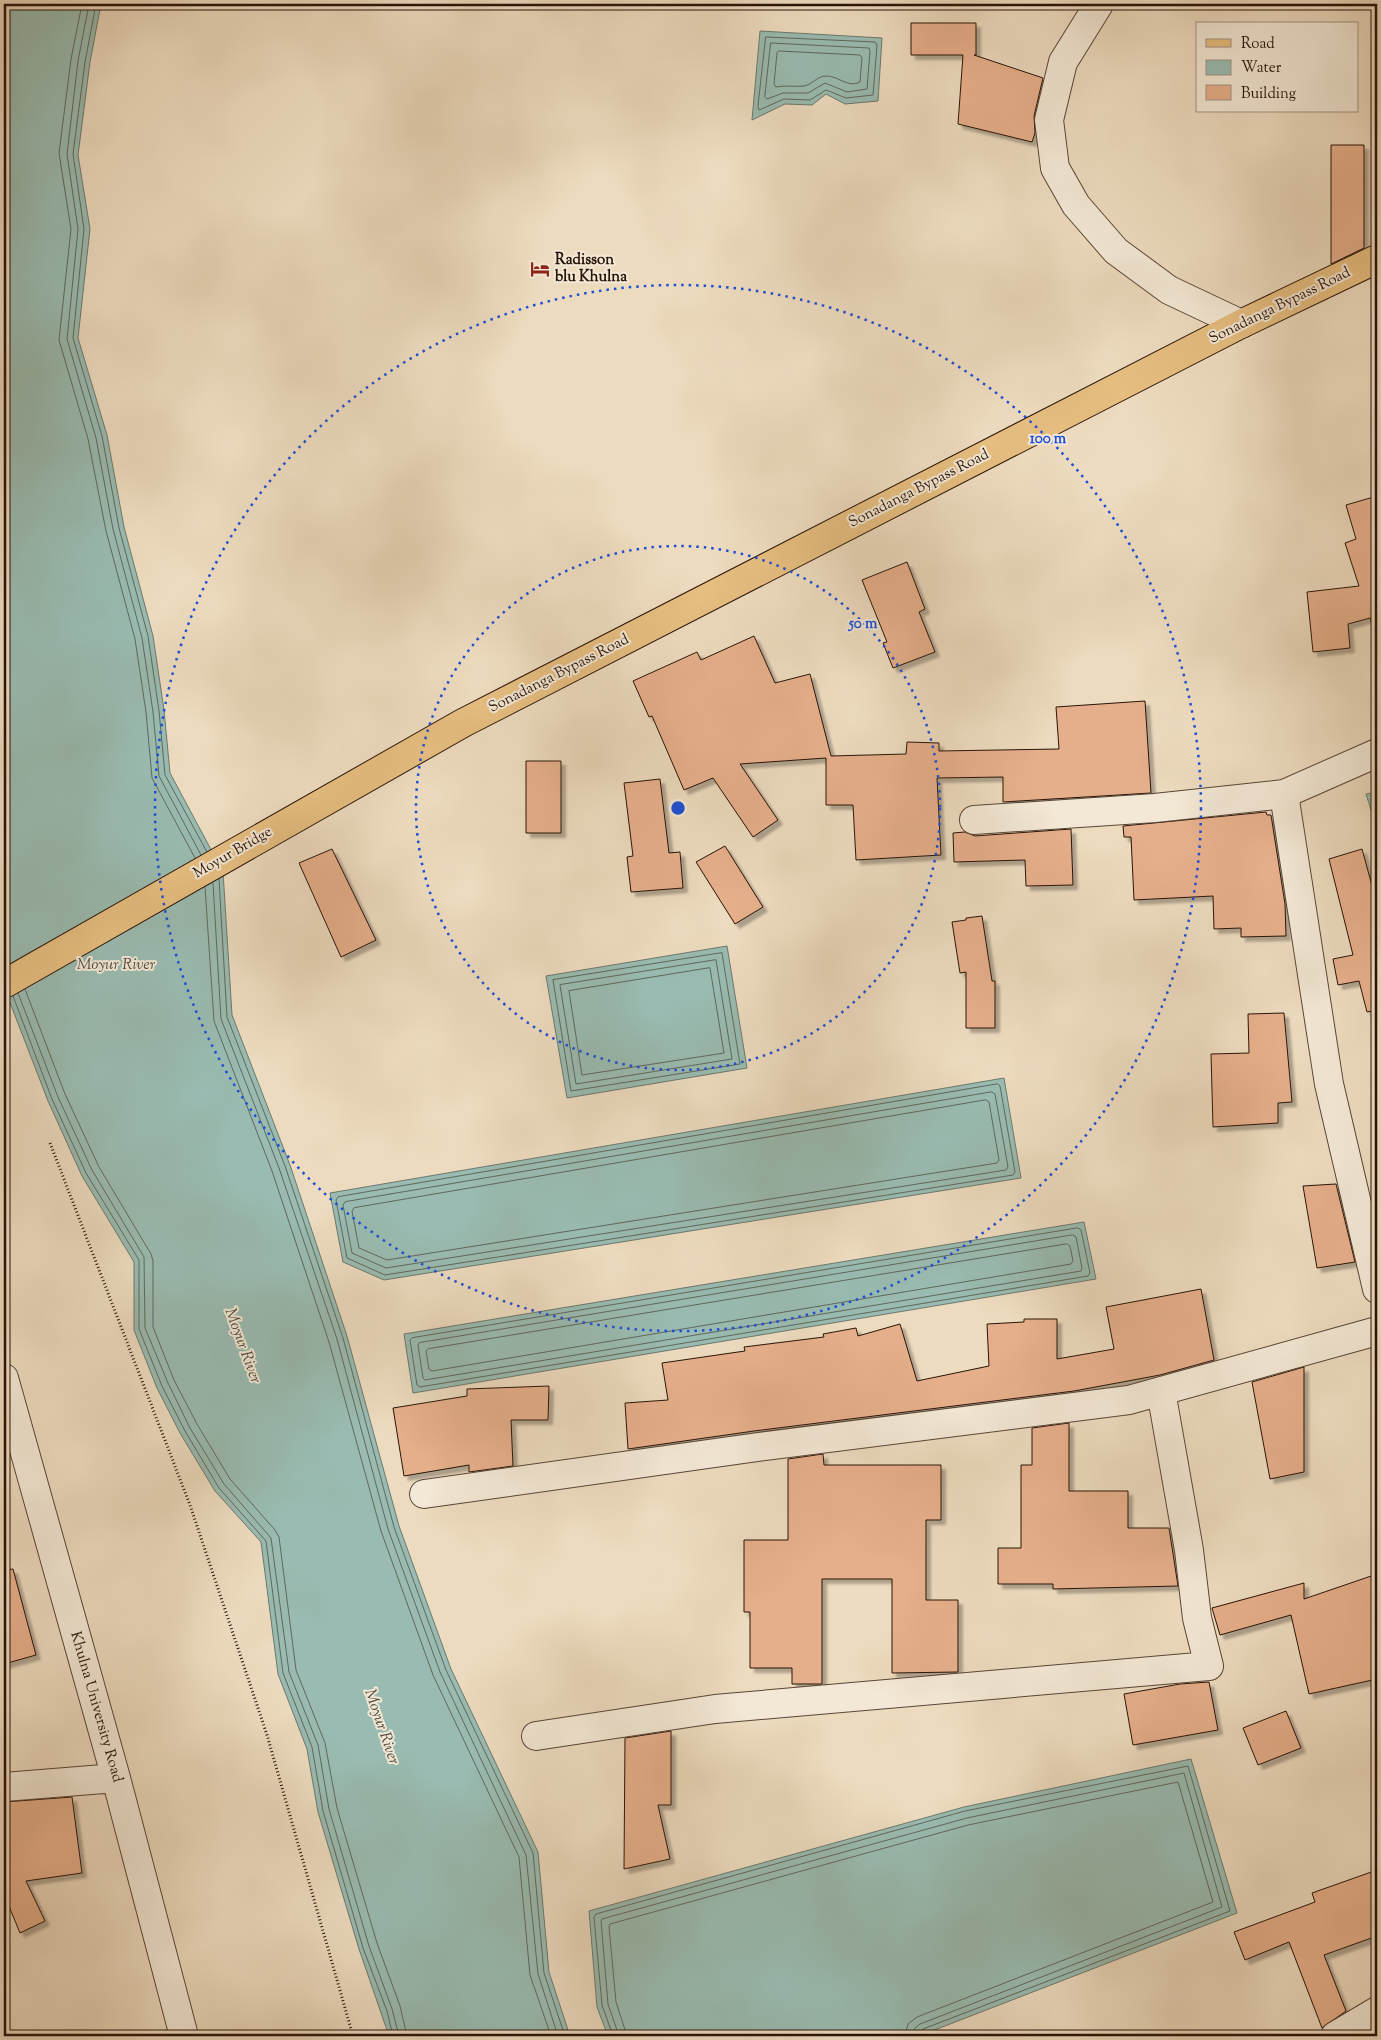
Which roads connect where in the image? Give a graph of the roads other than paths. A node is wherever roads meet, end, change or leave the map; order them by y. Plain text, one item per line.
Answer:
1 (1099, 4) edge
2 (1377, 258) edge
3 (1241, 324) junction
4 (463, 723) joint
5 (1377, 753) edge
6 (1284, 794) junction
7 (974, 820) dead end
8 (4, 984) edge
9 (1377, 1289) edge
10 (1377, 1330) edge
11 (4, 1378) edge
12 (1161, 1391) junction
13 (424, 1494) dead end
14 (536, 1736) dead end
15 (116, 1778) junction
16 (4, 1787) edge
17 (1377, 2011) edge
18 (184, 2036) edge
19 (1335, 2036) edge

1 - 3 street
2 - 3 main road, Sonadanga Bypass Road
3 - 4 main road, Sonadanga Bypass Road
4 - 8 main road, Moyur Bridge
5 - 6 street
6 - 7 street
6 - 9 street
10 - 12 street
11 - 15 street, Khulna University Road
12 - 13 street
12 - 14 street
15 - 16 street
15 - 18 street, Khulna University Road
17 - 19 street

